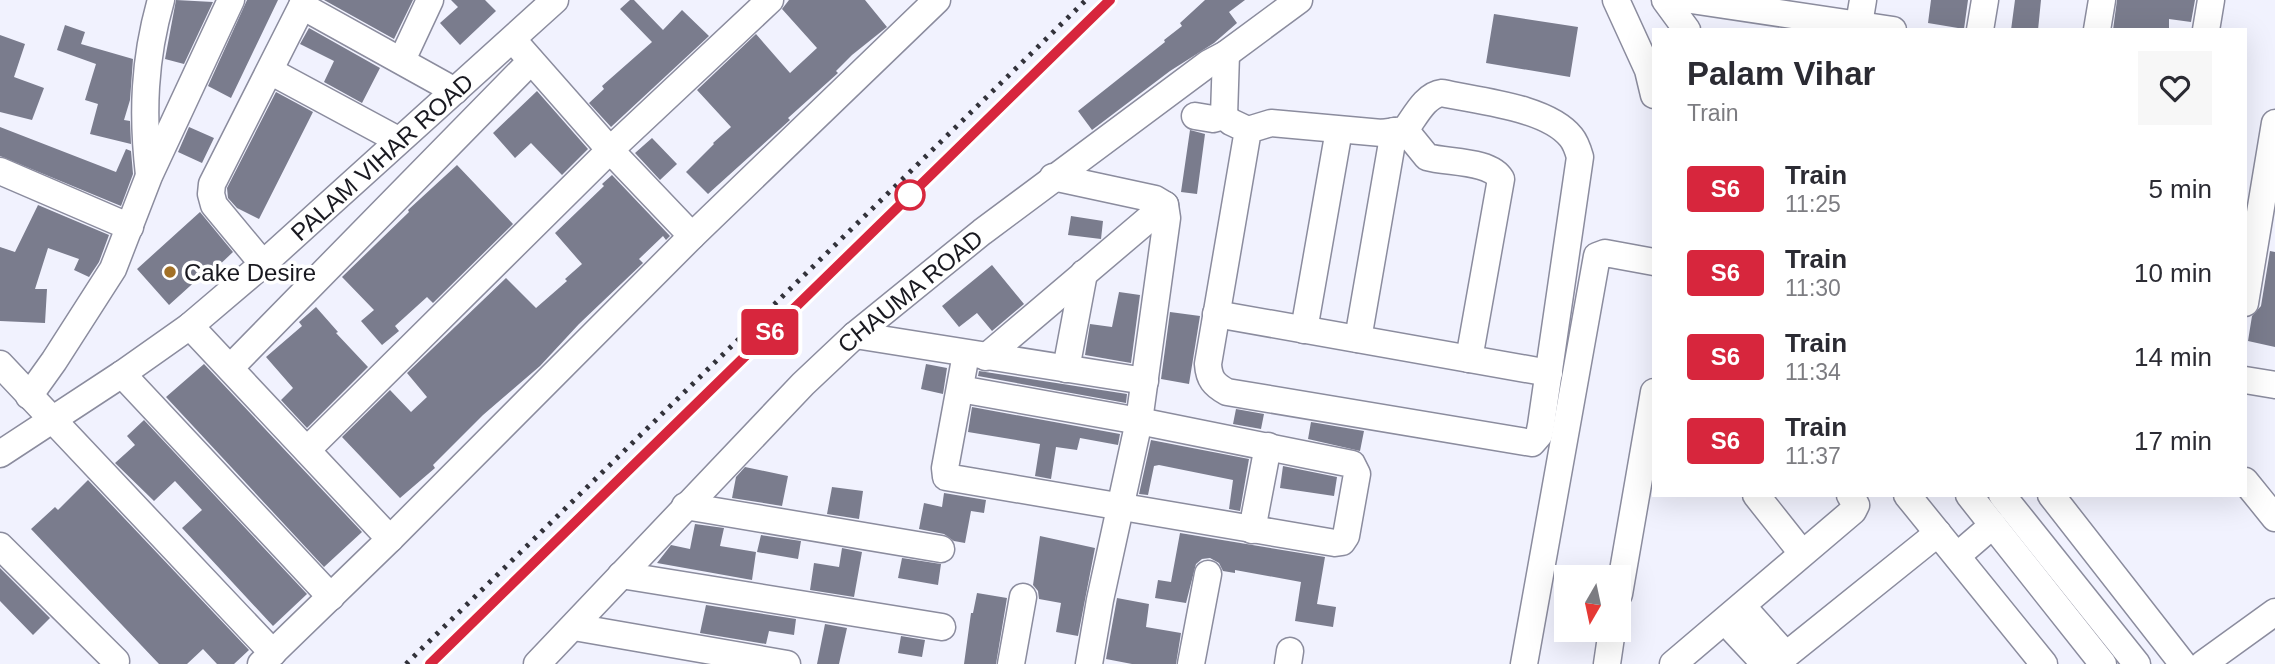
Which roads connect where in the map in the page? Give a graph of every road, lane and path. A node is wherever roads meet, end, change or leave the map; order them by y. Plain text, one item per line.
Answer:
1 (161, 0) edge
2 (231, 0) edge
3 (430, 0) edge
4 (555, 0) edge
5 (770, 0) edge
6 (937, 0) edge
7 (1299, 0) edge
8 (1616, 0) edge
9 (1665, 0) edge
10 (1690, 0) edge
11 (1985, 0) edge
12 (2102, 0) edge
13 (2211, 0) edge
14 (303, 3) edge
15 (1747, 4) edge
16 (1861, 12) edge
17 (1686, 28) edge
18 (1889, 28) edge
19 (1980, 28) edge
20 (2097, 28) edge
21 (2206, 28) edge
22 (511, 38) junction
23 (1226, 54) junction
24 (402, 60) junction
25 (531, 61) junction
26 (270, 71) junction
27 (1652, 79) edge
28 (455, 91) junction
29 (1195, 116) dead end
30 (1224, 117) junction
31 (2275, 124) edge
32 (1248, 130) junction
33 (1339, 130) junction
34 (1399, 130) junction
35 (398, 140) junction
36 (610, 150) junction
37 (0, 171) edge
38 (149, 176) junction
39 (1053, 177) junction
40 (1165, 205) junction
41 (130, 227) junction
42 (692, 236) junction
43 (1652, 262) edge
44 (263, 264) junction
45 (1084, 273) junction
46 (2247, 291) edge
47 (1216, 314) junction
48 (190, 326) junction
49 (1304, 330) junction
50 (855, 335) junction
51 (1358, 339) junction
52 (976, 356) junction
53 (1469, 359) junction
54 (0, 364) edge
55 (230, 368) junction
56 (1066, 369) junction
57 (1549, 373) junction
58 (122, 374) junction
59 (2247, 380) edge
60 (1145, 382) junction
61 (2275, 385) edge
62 (960, 389) junction
63 (29, 396) junction
64 (1652, 404) edge
65 (50, 420) junction
66 (1139, 421) junction
67 (1268, 446) junction
68 (307, 450) junction
69 (0, 454) edge
70 (2247, 483) edge
71 (1758, 497) edge
72 (1851, 497) edge
73 (1909, 497) edge
74 (1971, 497) edge
75 (2004, 497) edge
76 (2053, 497) edge
77 (685, 506) junction
78 (1121, 506) junction
79 (2275, 518) edge
80 (1993, 525) junction
81 (1252, 530) junction
82 (1938, 533) junction
83 (390, 540) junction
84 (0, 546) edge
85 (941, 550) dead end
86 (1801, 553) junction
87 (1957, 556) junction
88 (1624, 565) edge
89 (1208, 574) dead end
90 (621, 576) junction
91 (331, 597) junction
92 (1023, 597) dead end
93 (2275, 612) edge
94 (1734, 613) junction
95 (574, 627) junction
96 (942, 627) dead end
97 (1610, 642) edge
98 (267, 659) edge
99 (701, 659) edge
100 (117, 661) dead end
101 (1775, 661) edge
102 (537, 664) edge
103 (787, 664) edge
104 (1011, 664) edge
105 (1088, 664) edge
106 (1191, 664) edge
107 (1524, 664) edge
108 (1606, 664) edge
109 (1673, 664) edge
110 (2044, 664) edge
111 (2104, 664) edge
112 (2137, 664) edge
113 (2183, 664) edge
114 (2203, 664) edge

1 - 38 street
2 - 38 street
3 - 24 street
4 - 22 street, PALAM VIHAR ROAD
5 - 36 street
6 - 42 street
7 - 23 street, CHAUMA ROAD
8 - 27 street
9 - 17 street
10 - 15 street
11 - 19 street
12 - 20 street
13 - 21 street
14 - 24 street
14 - 26 street
15 - 16 street
16 - 18 street
22 - 25 street
22 - 28 street, PALAM VIHAR ROAD
23 - 30 street
23 - 39 street, CHAUMA ROAD
24 - 28 street
25 - 36 street
25 - 55 street
26 - 35 street
26 - 44 street
28 - 35 street, PALAM VIHAR ROAD
29 - 30 street
30 - 32 street
31 - 46 street
32 - 33 street
32 - 47 street
33 - 34 street
33 - 49 street
34 - 51 street
34 - 53 street
34 - 57 street
35 - 44 street, PALAM VIHAR ROAD
36 - 42 street
36 - 68 street
37 - 41 street
38 - 41 street
39 - 40 street
39 - 50 street, CHAUMA ROAD
40 - 45 street
40 - 60 street
41 - 63 street
42 - 83 street
43 - 107 street
44 - 48 street, PALAM VIHAR ROAD
45 - 52 street
45 - 56 street
47 - 49 street
47 - 57 street
48 - 55 street
48 - 58 street, PALAM VIHAR ROAD
49 - 51 street
50 - 52 street
50 - 77 street, CHAUMA ROAD
51 - 53 street
52 - 56 street
52 - 62 street
53 - 57 street
54 - 63 street
55 - 68 street
56 - 60 street
58 - 65 street, PALAM VIHAR ROAD
58 - 91 street
59 - 61 street
60 - 66 street
62 - 66 street
62 - 78 street
63 - 65 street
64 - 88 street
65 - 69 street, PALAM VIHAR ROAD
65 - 98 street
66 - 67 street
66 - 78 street
67 - 81 street
67 - 81 street
68 - 83 street
70 - 79 street
71 - 86 street
72 - 86 street
73 - 82 street
74 - 80 street
75 - 112 street
76 - 113 street
77 - 85 street
77 - 90 street, CHAUMA ROAD
78 - 81 street
78 - 105 street
80 - 87 street
80 - 111 street
82 - 87 street
82 - 101 street
83 - 91 street
84 - 100 street
86 - 94 street
87 - 110 street
89 - 106 street
90 - 95 street, CHAUMA ROAD
90 - 96 street
91 - 98 street
92 - 104 street
93 - 114 street
94 - 101 street
94 - 109 street
95 - 99 street
95 - 102 street, CHAUMA ROAD
97 - 108 street
99 - 103 street

